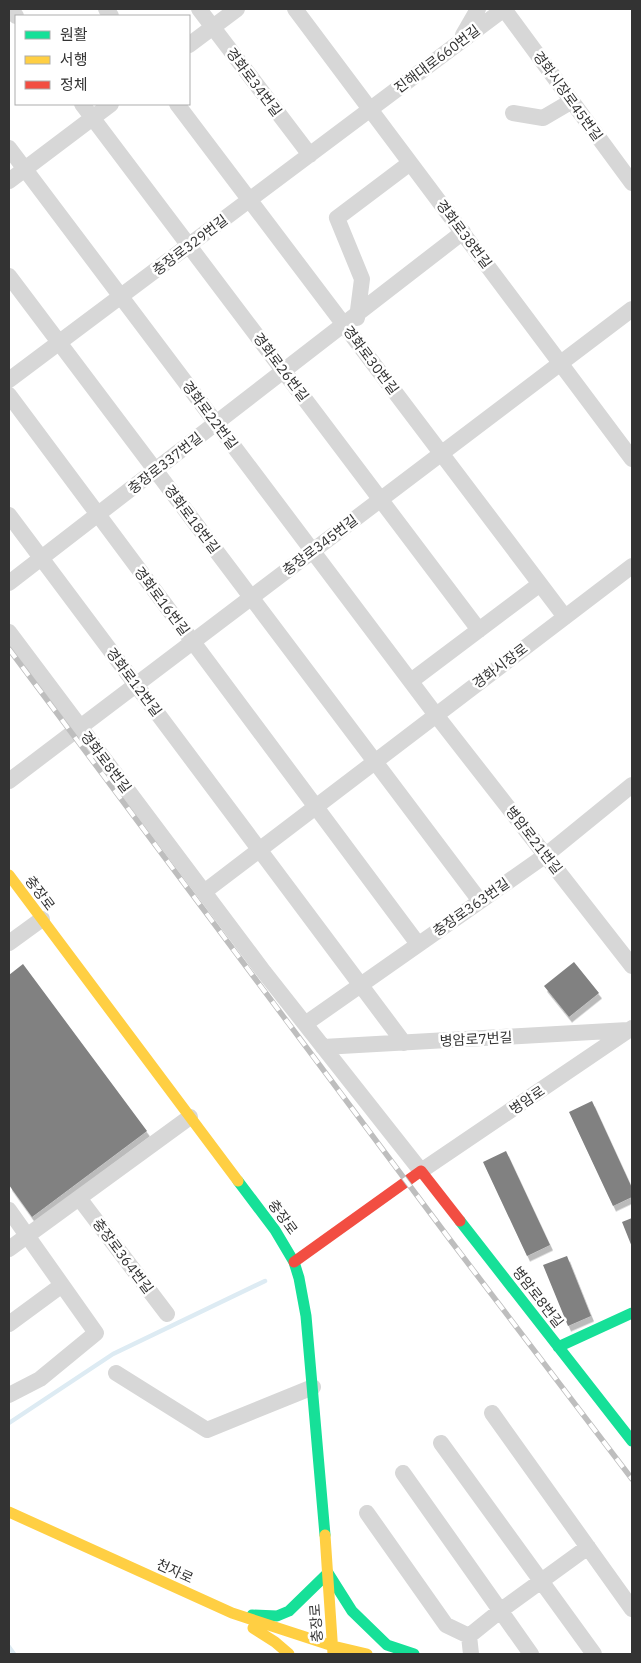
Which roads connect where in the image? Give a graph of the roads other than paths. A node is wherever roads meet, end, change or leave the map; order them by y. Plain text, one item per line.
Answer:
1 (199, 9) edge
2 (237, 9) edge
3 (295, 9) edge
4 (478, 9) edge
5 (504, 9) edge
6 (212, 27) junction
7 (459, 42) junction
8 (190, 44) edge
9 (572, 101) junction
10 (83, 105) edge
11 (110, 105) edge
12 (179, 105) edge
13 (371, 110) junction
14 (513, 113) dead end
15 (93, 118) junction
16 (9, 148) edge
17 (310, 156) junction
18 (410, 163) junction
19 (24, 169) junction
20 (9, 181) edge
21 (632, 183) edge
22 (250, 200) junction
23 (463, 232) junction
24 (189, 245) junction
25 (9, 276) edge
26 (121, 296) junction
27 (632, 309) edge
28 (357, 314) junction
29 (344, 324) junction
30 (354, 338) junction
31 (59, 343) junction
32 (560, 363) junction
33 (284, 371) junction
34 (9, 380) edge
35 (9, 395) edge
36 (216, 423) junction
37 (441, 453) junction
38 (632, 459) edge
39 (155, 470) junction
40 (381, 499) junction
41 (98, 514) junction
42 (9, 516) edge
43 (313, 551) junction
44 (41, 558) junction
45 (630, 572) edge
46 (9, 583) edge
47 (540, 584) junction
48 (252, 597) junction
49 (565, 617) junction
50 (479, 630) junction
51 (9, 632) edge
52 (193, 642) junction
53 (411, 681) junction
54 (136, 685) junction
55 (436, 715) junction
56 (80, 727) junction
57 (375, 761) junction
58 (9, 781) edge
59 (632, 785) edge
60 (316, 806) junction
61 (260, 849) junction
62 (546, 855) junction
63 (9, 875) edge
64 (204, 892) junction
65 (480, 901) junction
66 (42, 919) junction
67 (9, 944) edge
68 (418, 944) junction
69 (632, 966) edge
70 (360, 985) junction
71 (305, 1024) junction
72 (630, 1029) edge
73 (404, 1043) junction
74 (324, 1047) junction
75 (190, 1117) junction
76 (422, 1171) junction
77 (79, 1198) junction
78 (9, 1210) edge
79 (28, 1236) junction
80 (9, 1249) edge
81 (294, 1262) junction
82 (62, 1285) junction
83 (632, 1313) edge
84 (167, 1314) dead end
85 (9, 1324) edge
86 (558, 1347) junction
87 (116, 1373) dead end
88 (313, 1387) junction
89 (9, 1395) edge
90 (492, 1413) dead end
91 (632, 1441) edge
92 (441, 1443) dead end
93 (403, 1473) dead end
94 (9, 1512) edge
95 (367, 1513) dead end
96 (588, 1547) junction
97 (328, 1573) junction
98 (541, 1581) junction
99 (632, 1609) edge
100 (500, 1611) junction
101 (232, 1613) junction
102 (470, 1636) junction
103 (333, 1650) edge
104 (289, 1654) edge
105 (367, 1654) edge
106 (414, 1654) edge
107 (470, 1654) edge
108 (531, 1654) edge
109 (594, 1654) edge

1 - 6 street, 경화로34번길
2 - 6 street
3 - 13 street, 경화로38번길
4 - 7 street
5 - 7 street, 진해대로660번길
5 - 9 street, 경화시장로45번길
6 - 8 street
6 - 17 street, 경화로34번길
7 - 13 street, 진해대로660번길
9 - 14 street
9 - 21 street, 경화시장로45번길
10 - 15 street, 경화로26번길
11 - 15 street
12 - 22 street, 경화로30번길
13 - 17 street, 충장로329번길
13 - 18 street, 경화로38번길
15 - 19 street
15 - 24 street, 경화로26번길
16 - 19 street, 경화로22번길
17 - 22 street, 충장로329번길
18 - 23 street, 경화로38번길
18 - 28 street
19 - 20 street
19 - 26 street, 경화로22번길
22 - 24 street, 충장로329번길
22 - 29 street, 경화로30번길
23 - 28 street, 충장로337번길
23 - 32 street, 경화로38번길
24 - 26 street, 충장로329번길
24 - 33 street, 경화로26번길
25 - 31 street, 경화로18번길
26 - 31 street, 충장로329번길
26 - 36 street, 경화로22번길
27 - 32 street, 충장로345번길
28 - 29 street, 충장로337번길
28 - 30 street
29 - 30 street, 경화로30번길
29 - 33 street, 충장로337번길
30 - 37 street, 경화로30번길
31 - 34 street, 충장로329번길
31 - 39 street, 경화로18번길
32 - 37 street, 충장로345번길
32 - 38 street, 경화로38번길
33 - 36 street, 충장로337번길
33 - 40 street, 경화로26번길
35 - 41 street, 경화로16번길
36 - 39 street, 충장로337번길
36 - 43 street, 경화로22번길
37 - 40 street, 충장로345번길
37 - 47 street, 경화로30번길
39 - 41 street, 충장로337번길
39 - 48 street, 경화로18번길
40 - 43 street, 충장로345번길
40 - 50 street, 경화로26번길
41 - 44 street, 충장로337번길
41 - 52 street, 경화로16번길
42 - 44 street, 경화로12번길
43 - 48 street, 충장로345번길
43 - 53 street, 경화로22번길
44 - 46 street, 충장로337번길
44 - 54 street, 경화로12번길
45 - 49 street, 경화시장로
47 - 49 street, 경화로30번길
47 - 50 street
48 - 52 street, 충장로345번길
48 - 57 street, 경화로18번길
49 - 55 street, 경화시장로
50 - 53 street
51 - 56 street, 경화로8번길
52 - 54 street, 충장로345번길
52 - 60 street, 경화로16번길
53 - 55 street, 경화로22번길
54 - 56 street, 충장로345번길
54 - 61 street, 경화로12번길
55 - 57 street, 경화시장로
55 - 62 street, 병암로21번길
56 - 58 street, 충장로345번길
56 - 64 street, 경화로8번길
57 - 60 street, 경화시장로
57 - 65 street
59 - 62 street, 충장로363번길
60 - 61 street, 경화시장로
60 - 68 street
61 - 64 street, 경화시장로
61 - 70 street
62 - 65 street, 충장로363번길
62 - 69 street, 병암로21번길
63 - 66 main road, 충장로
64 - 71 street
65 - 68 street, 충장로363번길
66 - 67 street
66 - 75 main road, 충장로
68 - 70 street, 충장로363번길
70 - 71 street, 충장로363번길
70 - 73 street
71 - 74 street
72 - 73 street, 병암로7번길
72 - 76 street, 병암로
73 - 74 street, 병암로7번길
74 - 76 street
75 - 77 street
75 - 81 main road, 충장로
76 - 81 main road
76 - 86 main road, 병암로8번길
77 - 79 street
77 - 84 street, 충장로364번길
78 - 79 street
79 - 80 street
79 - 82 street
81 - 88 main road, 충장로
82 - 85 street
82 - 89 street
83 - 86 main road
86 - 91 main road, 병암로8번길
87 - 88 street
88 - 97 main road, 충장로
90 - 96 street
92 - 98 street
93 - 100 street
94 - 101 main road, 천자로
95 - 102 street
96 - 98 street
96 - 99 street
97 - 101 main road
97 - 103 main road, 충장로
97 - 106 main road
98 - 100 street
98 - 109 street
100 - 102 street
100 - 108 street
101 - 103 main road, 천자로
101 - 104 main road
102 - 107 street
103 - 105 main road, 천자로

